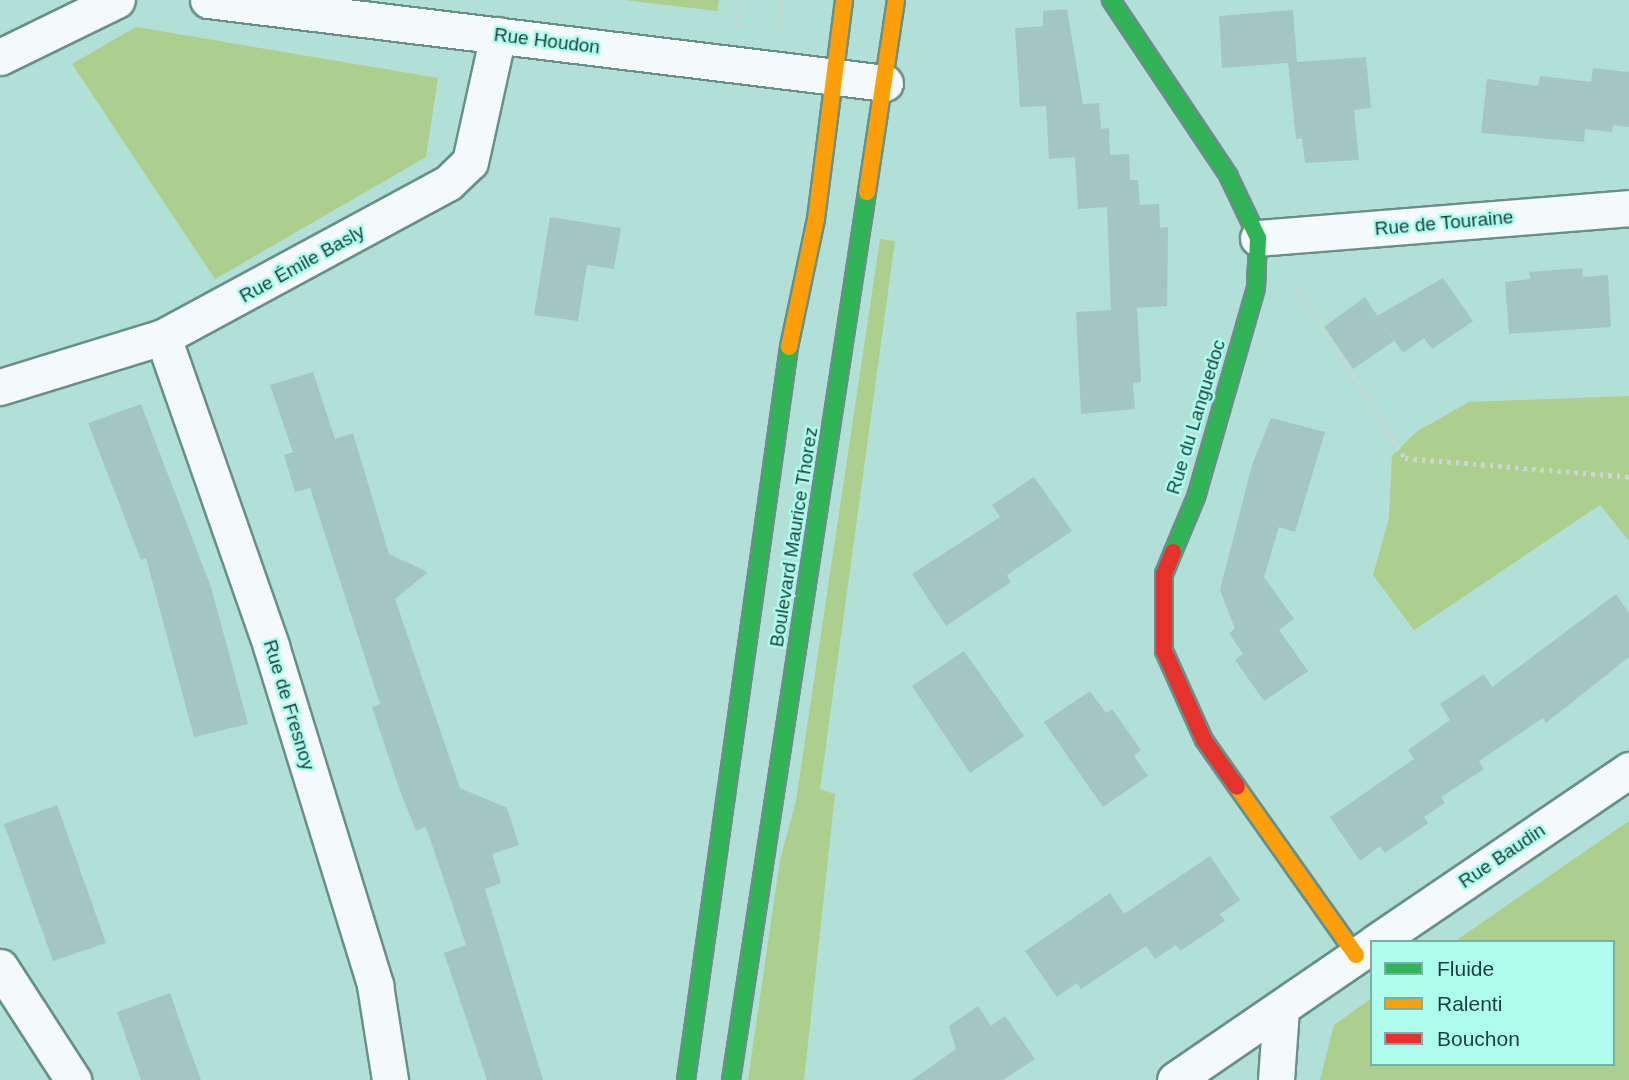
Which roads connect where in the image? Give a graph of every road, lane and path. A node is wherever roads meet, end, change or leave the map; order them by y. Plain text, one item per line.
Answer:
1 (117, 0) edge
2 (208, 0) edge
3 (844, 0) edge
4 (896, 0) edge
5 (1111, 0) edge
6 (372, 10) edge
7 (498, 35) junction
8 (1, 54) edge
9 (834, 76) junction
10 (885, 83) junction
11 (1629, 208) edge
12 (1258, 238) junction
13 (163, 337) junction
14 (0, 387) edge
15 (1629, 477) edge
16 (1629, 770) edge
17 (1378, 940) edge
18 (1368, 947) edge
19 (0, 967) edge
20 (1281, 1008) junction
21 (74, 1080) edge
22 (390, 1080) edge
23 (686, 1080) edge
24 (731, 1080) edge
25 (1175, 1080) edge
26 (1276, 1080) edge

1 - 8 street
2 - 6 street, Rue Houdon
3 - 9 street, Boulevard Maurice Thorez
4 - 10 street, Boulevard Maurice Thorez
5 - 12 street
6 - 7 street, Rue Houdon
7 - 9 street, Rue Houdon
7 - 13 street, Rue Émile Basly
9 - 10 street, Rue Houdon
9 - 23 street, Boulevard Maurice Thorez
10 - 24 street, Boulevard Maurice Thorez
11 - 12 street, Rue de Touraine
12 - 15 path
12 - 18 street, Rue du Languedoc
13 - 14 street, Rue Émile Basly
13 - 22 street, Rue de Fresnoy
16 - 17 street, Rue Baudin
18 - 20 street, Rue Baudin
19 - 21 street
20 - 25 street, Rue Baudin
20 - 26 street

